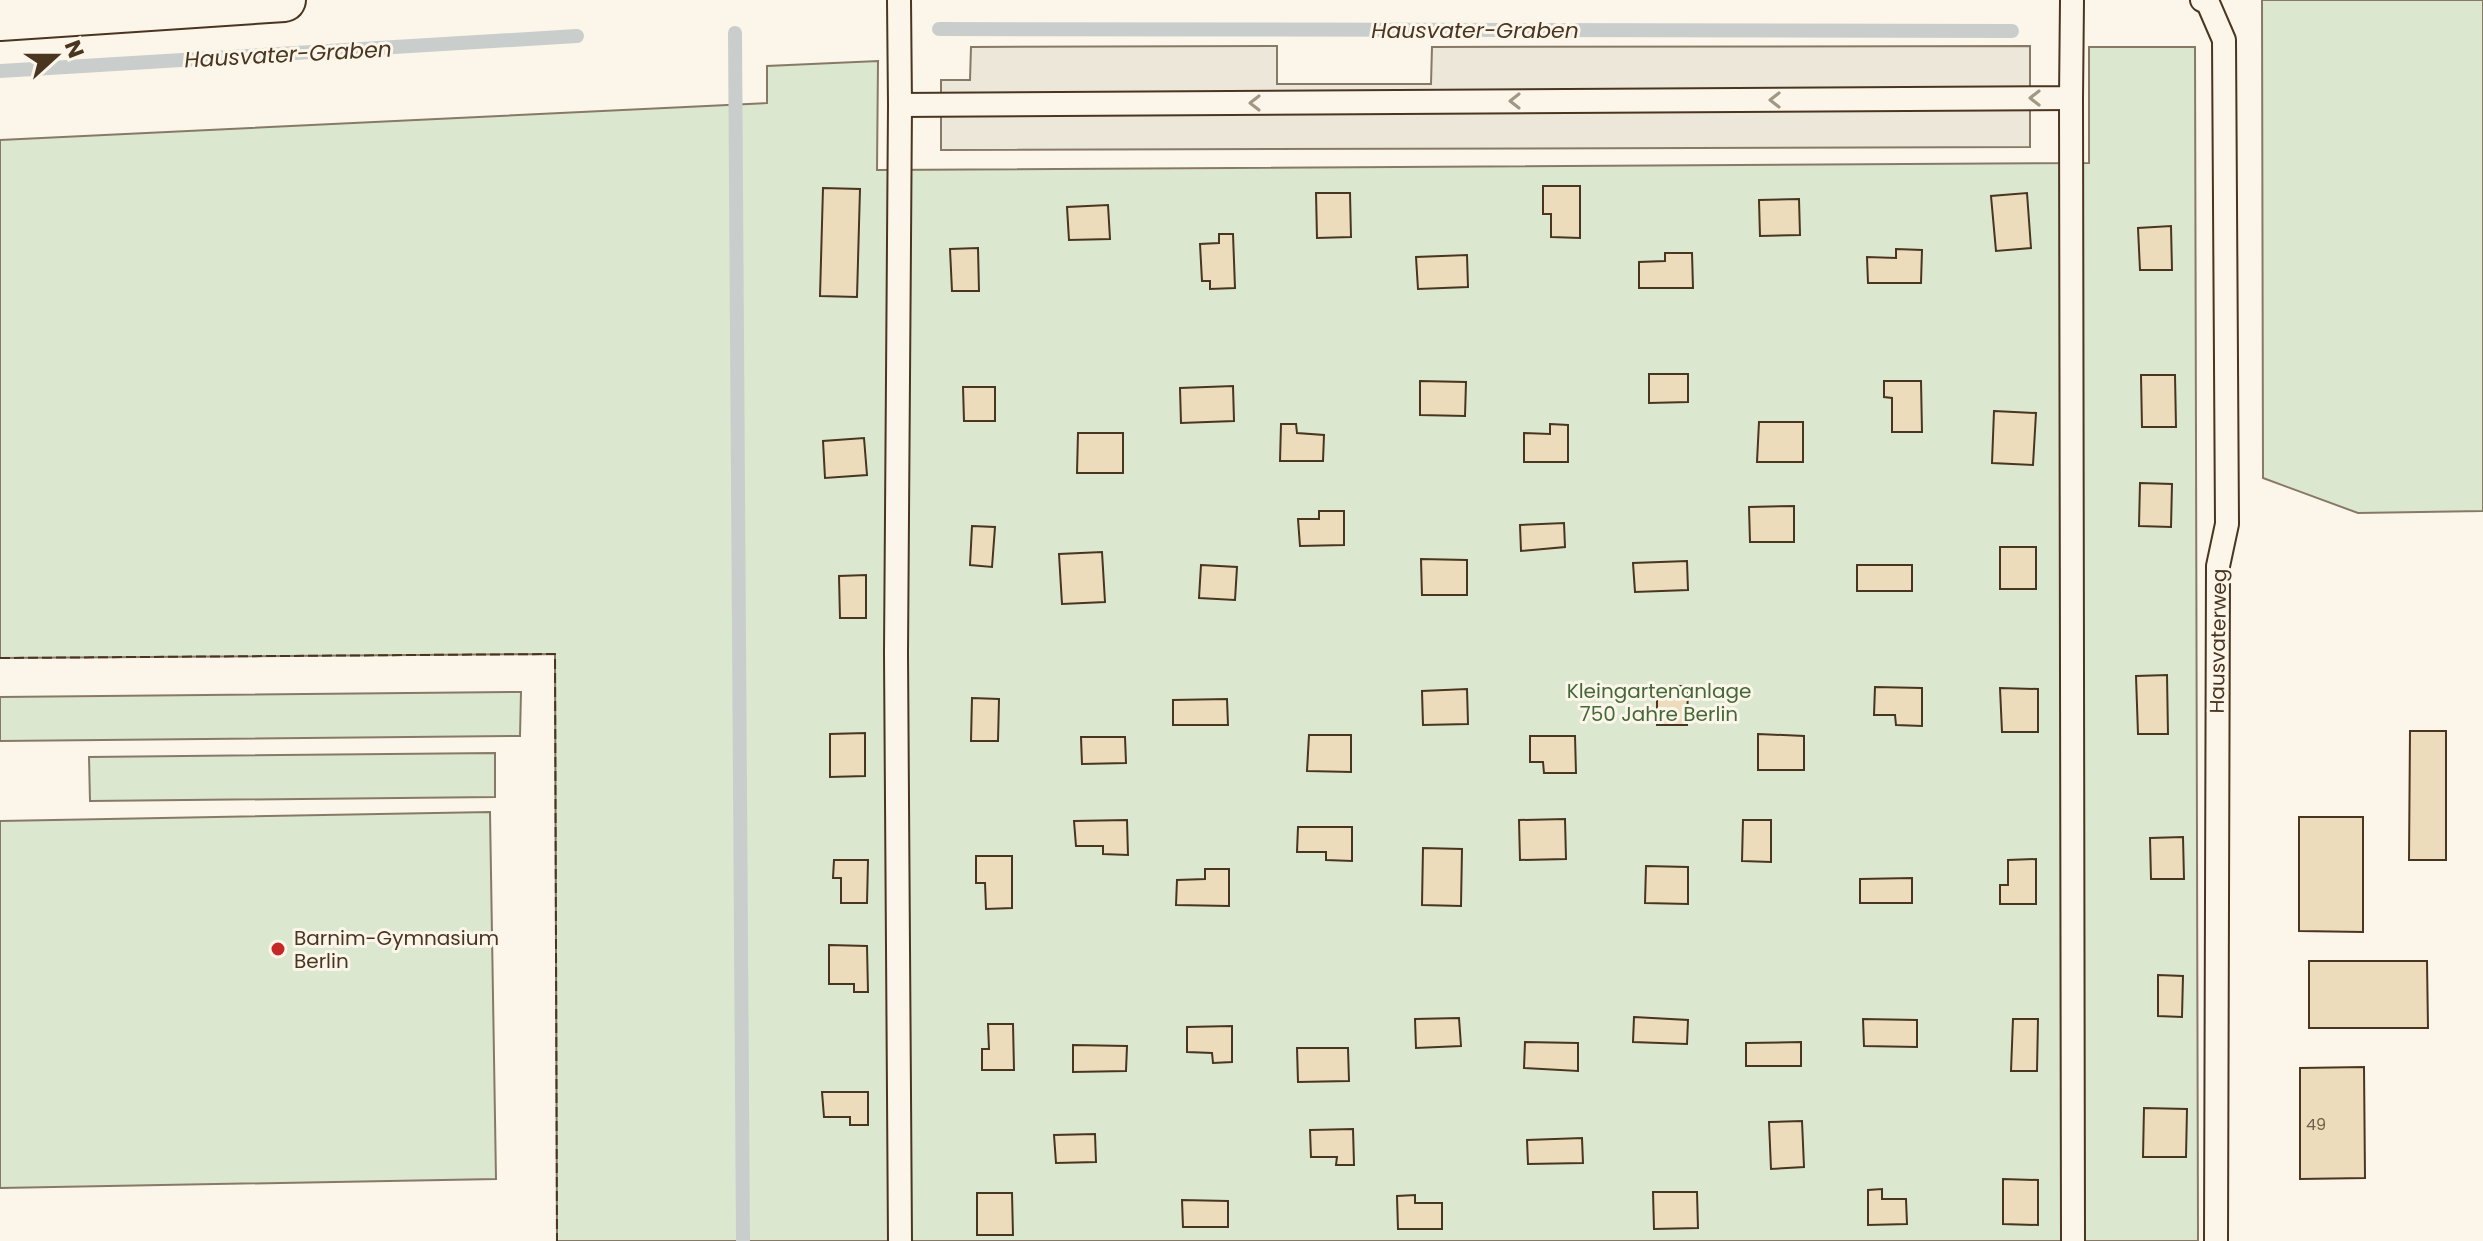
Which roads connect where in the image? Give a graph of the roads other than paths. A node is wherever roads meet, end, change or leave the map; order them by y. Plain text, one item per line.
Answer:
1 (284, 0) edge
2 (899, 0) edge
3 (2072, 0) edge
4 (2202, 0) edge
5 (0, 19) edge
6 (2071, 98) junction
7 (900, 105) junction
8 (900, 1241) edge
9 (2073, 1241) edge
10 (2216, 1241) edge

1 - 5 street
2 - 7 lane
3 - 6 lane
4 - 10 lane, Hausvaterweg
6 -> 7 lane
6 - 9 lane
7 - 8 lane

